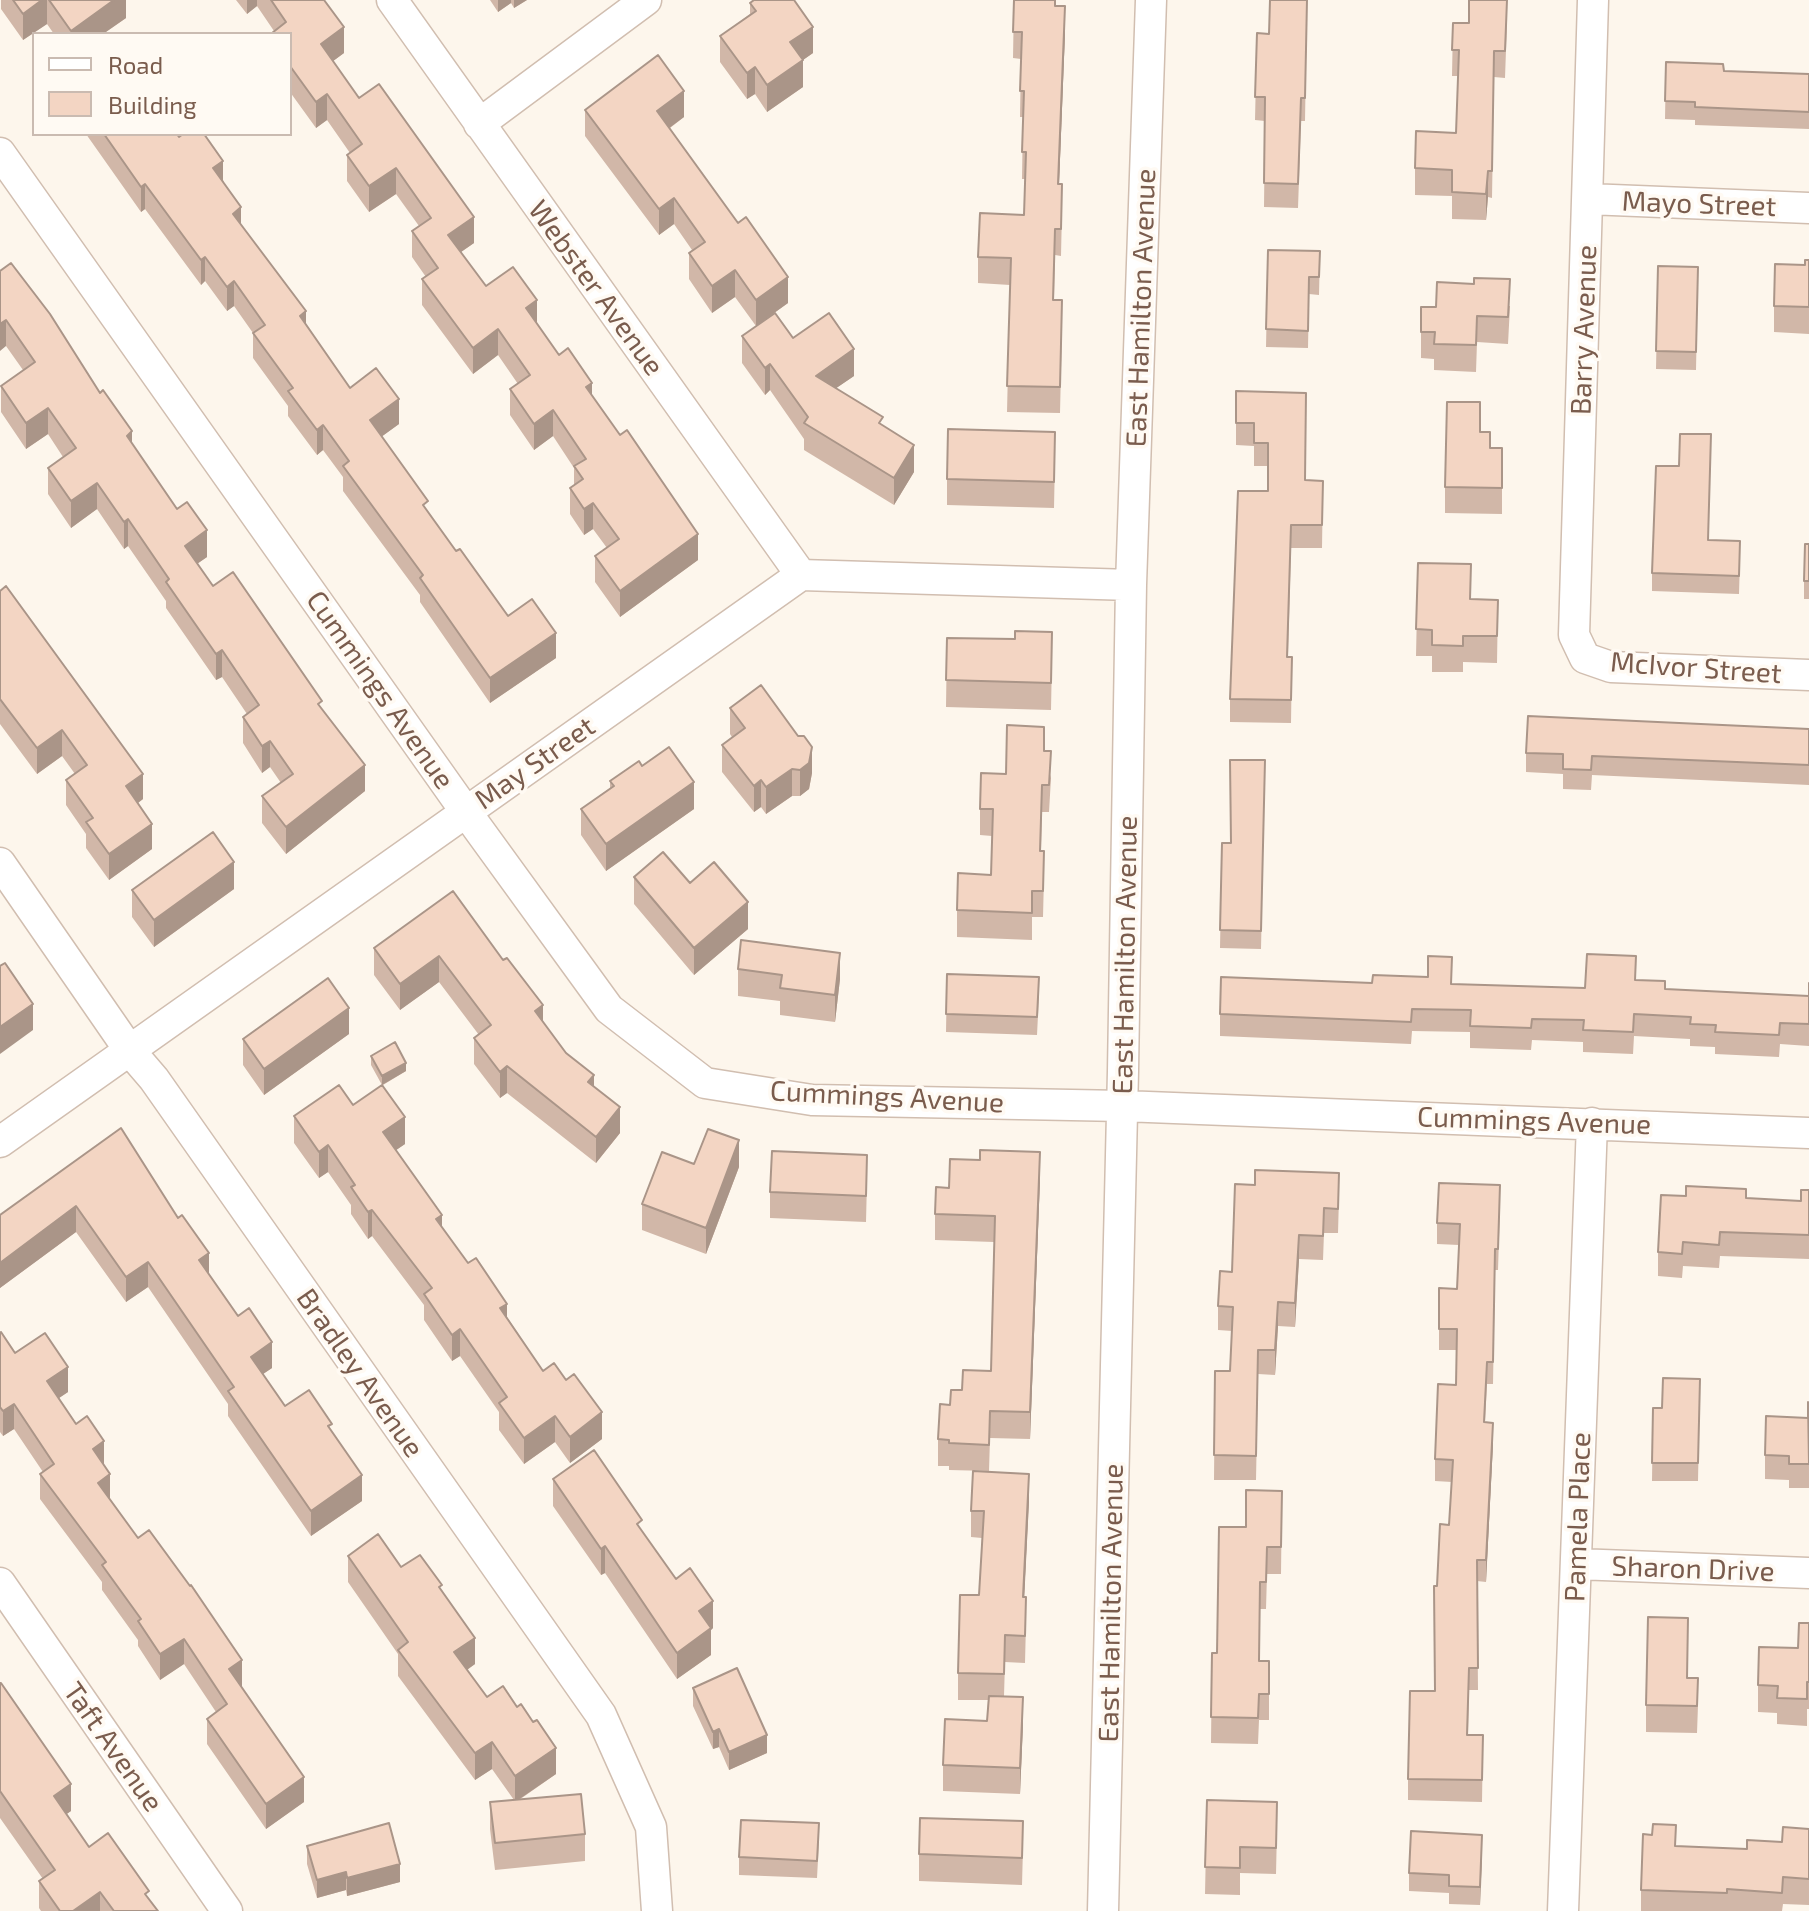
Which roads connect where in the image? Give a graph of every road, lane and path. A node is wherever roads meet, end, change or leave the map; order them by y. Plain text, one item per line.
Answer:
1 (392, 0) edge
2 (646, 0) edge
3 (1151, 0) edge
4 (1593, 0) edge
5 (479, 124) junction
6 (0, 153) edge
7 (1588, 199) junction
8 (1809, 208) edge
9 (801, 575) junction
10 (1131, 585) junction
11 (1585, 658) joint
12 (1809, 675) edge
13 (466, 812) junction
14 (0, 863) edge
15 (130, 1051) junction
16 (1123, 1106) junction
17 (1592, 1123) junction
18 (1809, 1133) edge
19 (0, 1142) edge
20 (1577, 1564) junction
21 (1809, 1573) edge
22 (0, 1583) edge
23 (227, 1911) edge
24 (657, 1911) edge
25 (1103, 1911) edge
26 (1563, 1911) edge

1 - 5 street, Webster Avenue
2 - 5 street
3 - 10 street, East Hamilton Avenue
4 - 7 street, Barry Avenue
5 - 9 street, Webster Avenue
6 - 13 street, Cummings Avenue
7 - 8 street, Mayo Street
7 - 11 street, Barry Avenue
9 - 10 street
9 - 13 street, May Street
10 - 16 street, East Hamilton Avenue
11 - 12 street, McIvor Street
13 - 15 street, May Street
13 - 16 street, Cummings Avenue
14 - 15 street, Bradley Avenue
15 - 19 street, May Street
15 - 24 street, Bradley Avenue
16 - 17 street, Cummings Avenue
16 - 25 street, East Hamilton Avenue
17 - 18 street, Cummings Avenue
17 - 20 street, Pamela Place
20 - 21 street, Sharon Drive
20 - 26 street, Pamela Place
22 - 23 street, Taft Avenue

